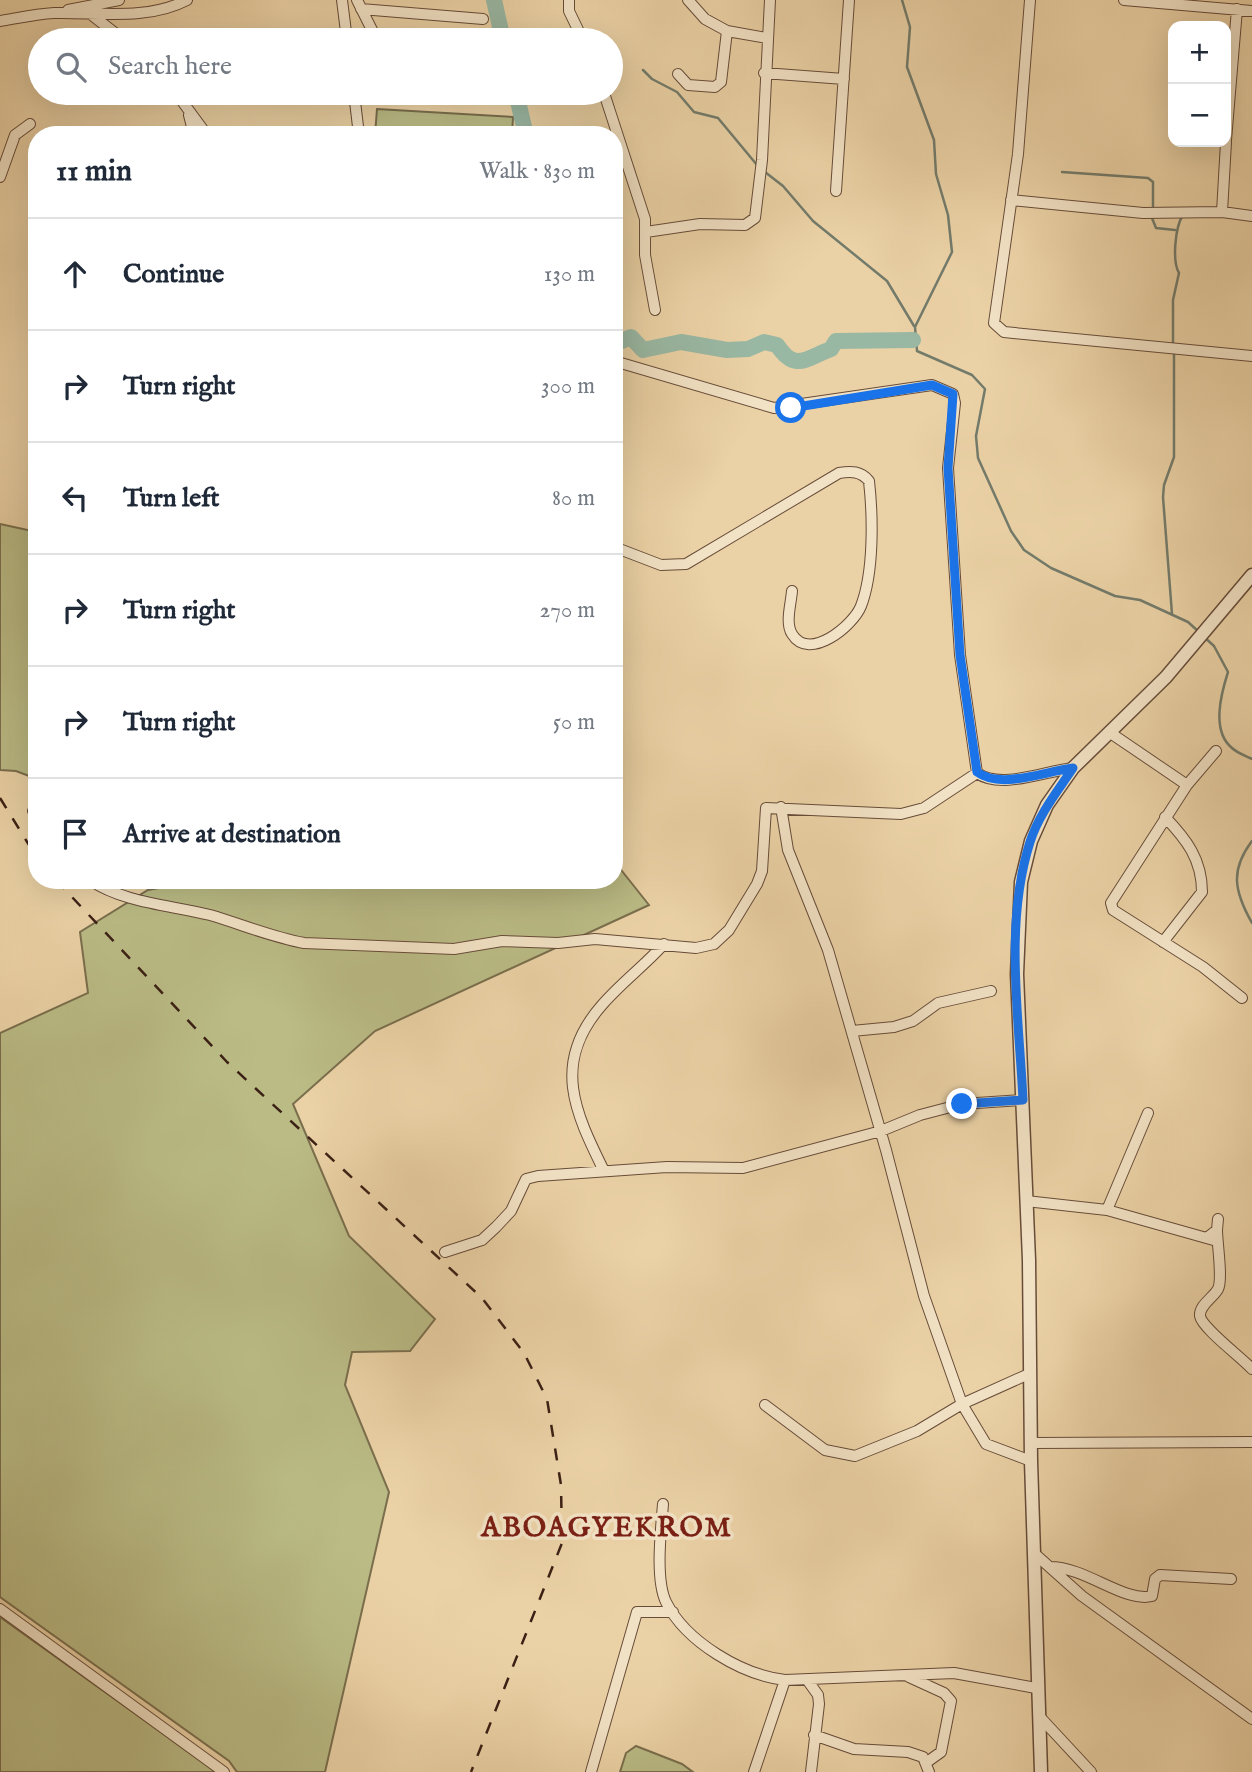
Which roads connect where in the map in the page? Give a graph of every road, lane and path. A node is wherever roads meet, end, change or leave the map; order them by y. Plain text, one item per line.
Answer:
1 (119, 0) edge
2 (187, 0) edge
3 (342, 0) edge
4 (569, 0) edge
5 (688, 0) edge
6 (771, 0) edge
7 (849, 0) edge
8 (1030, 0) edge
9 (1124, 0) edge
10 (1161, 2) edge
11 (359, 5) edge
12 (1237, 9) junction
13 (1252, 11) edge
14 (54, 13) junction
15 (93, 16) junction
16 (483, 19) dead end
17 (0, 21) edge
18 (108, 28) edge
19 (346, 28) edge
20 (371, 28) edge
21 (577, 28) edge
22 (727, 31) junction
23 (767, 37) junction
24 (764, 73) junction
25 (677, 74) dead end
26 (844, 79) junction
27 (1231, 84) edge
28 (186, 105) edge
29 (355, 105) edge
30 (608, 105) edge
31 (188, 108) junction
32 (30, 124) dead end
33 (192, 126) edge
34 (201, 126) edge
35 (358, 126) edge
36 (614, 126) edge
37 (1226, 147) edge
38 (623, 156) edge
39 (0, 177) edge
40 (836, 191) dead end
41 (1011, 200) junction
42 (1222, 212) junction
43 (1252, 216) edge
44 (646, 232) junction
45 (655, 310) dead end
46 (1252, 356) edge
47 (623, 364) edge
48 (623, 552) edge
49 (1252, 575) edge
50 (792, 591) dead end
51 (1109, 732) junction
52 (1216, 751) dead end
53 (1073, 768) junction
54 (977, 772) junction
55 (1187, 785) junction
56 (781, 807) junction
57 (1165, 817) junction
58 (113, 889) edge
59 (1163, 942) junction
60 (664, 944) junction
61 (990, 991) dead end
62 (1242, 998) dead end
63 (852, 1031) junction
64 (1023, 1100) junction
65 (1148, 1113) dead end
66 (881, 1132) junction
67 (604, 1171) junction
68 (1027, 1201) junction
69 (1107, 1210) junction
70 (445, 1252) dead end
71 (1252, 1369) edge
72 (1031, 1373) junction
73 (962, 1404) junction
74 (765, 1405) dead end
75 (1252, 1442) edge
76 (1031, 1443) junction
77 (1031, 1461) junction
78 (663, 1504) dead end
79 (1035, 1554) junction
80 (1050, 1567) junction
81 (1231, 1579) dead end
82 (0, 1609) edge
83 (673, 1612) junction
84 (905, 1675) junction
85 (785, 1680) junction
86 (808, 1681) junction
87 (1037, 1688) junction
88 (1037, 1714) junction
89 (1252, 1719) edge
90 (814, 1735) junction
91 (928, 1767) edge
92 (224, 1772) edge
93 (590, 1772) edge
94 (754, 1772) edge
95 (811, 1772) edge
96 (1041, 1772) edge
97 (1091, 1772) edge

1 - 14 street
2 - 15 street
3 - 19 street
4 - 21 street
5 - 22 street
6 - 23 street
7 - 26 street
8 - 41 street
9 - 10 street
10 - 12 street
11 - 16 street
11 - 20 street
12 - 13 street
12 - 27 street
14 - 15 street
14 - 17 street
15 - 18 street
22 - 23 street
22 - 25 street
23 - 24 street
24 - 26 street
24 - 44 street
26 - 40 street
28 - 31 street
29 - 35 street
30 - 36 street
31 - 33 street
31 - 34 street
32 - 39 street
37 - 42 street
38 - 44 street
41 - 42 street
41 - 46 street
42 - 43 street
44 - 45 street
47 - 54 street
48 - 50 street
49 - 51 street
51 - 53 street
51 - 55 street
52 - 55 street
53 - 54 street
53 - 64 street
54 - 56 street
55 - 57 street
56 - 60 street
56 - 63 street
57 - 59 street
57 - 59 street
58 - 60 street
59 - 62 street
60 - 67 street
61 - 63 street
63 - 66 street
64 - 66 street
64 - 68 street
65 - 69 street
66 - 67 street
66 - 73 street
67 - 70 street
68 - 69 street
68 - 72 street
69 - 71 street
72 - 73 street
72 - 76 street
73 - 74 street
73 - 77 street
75 - 76 street
76 - 77 street
77 - 79 street
78 - 83 street
79 - 80 street
79 - 87 street
80 - 81 street
80 - 89 street
82 - 92 street
83 - 85 street
83 - 93 street
84 - 86 street
84 - 87 street
84 - 91 street
85 - 86 street
85 - 94 street
86 - 90 street
87 - 88 street
88 - 96 street
88 - 97 street
90 - 91 street
90 - 95 street

